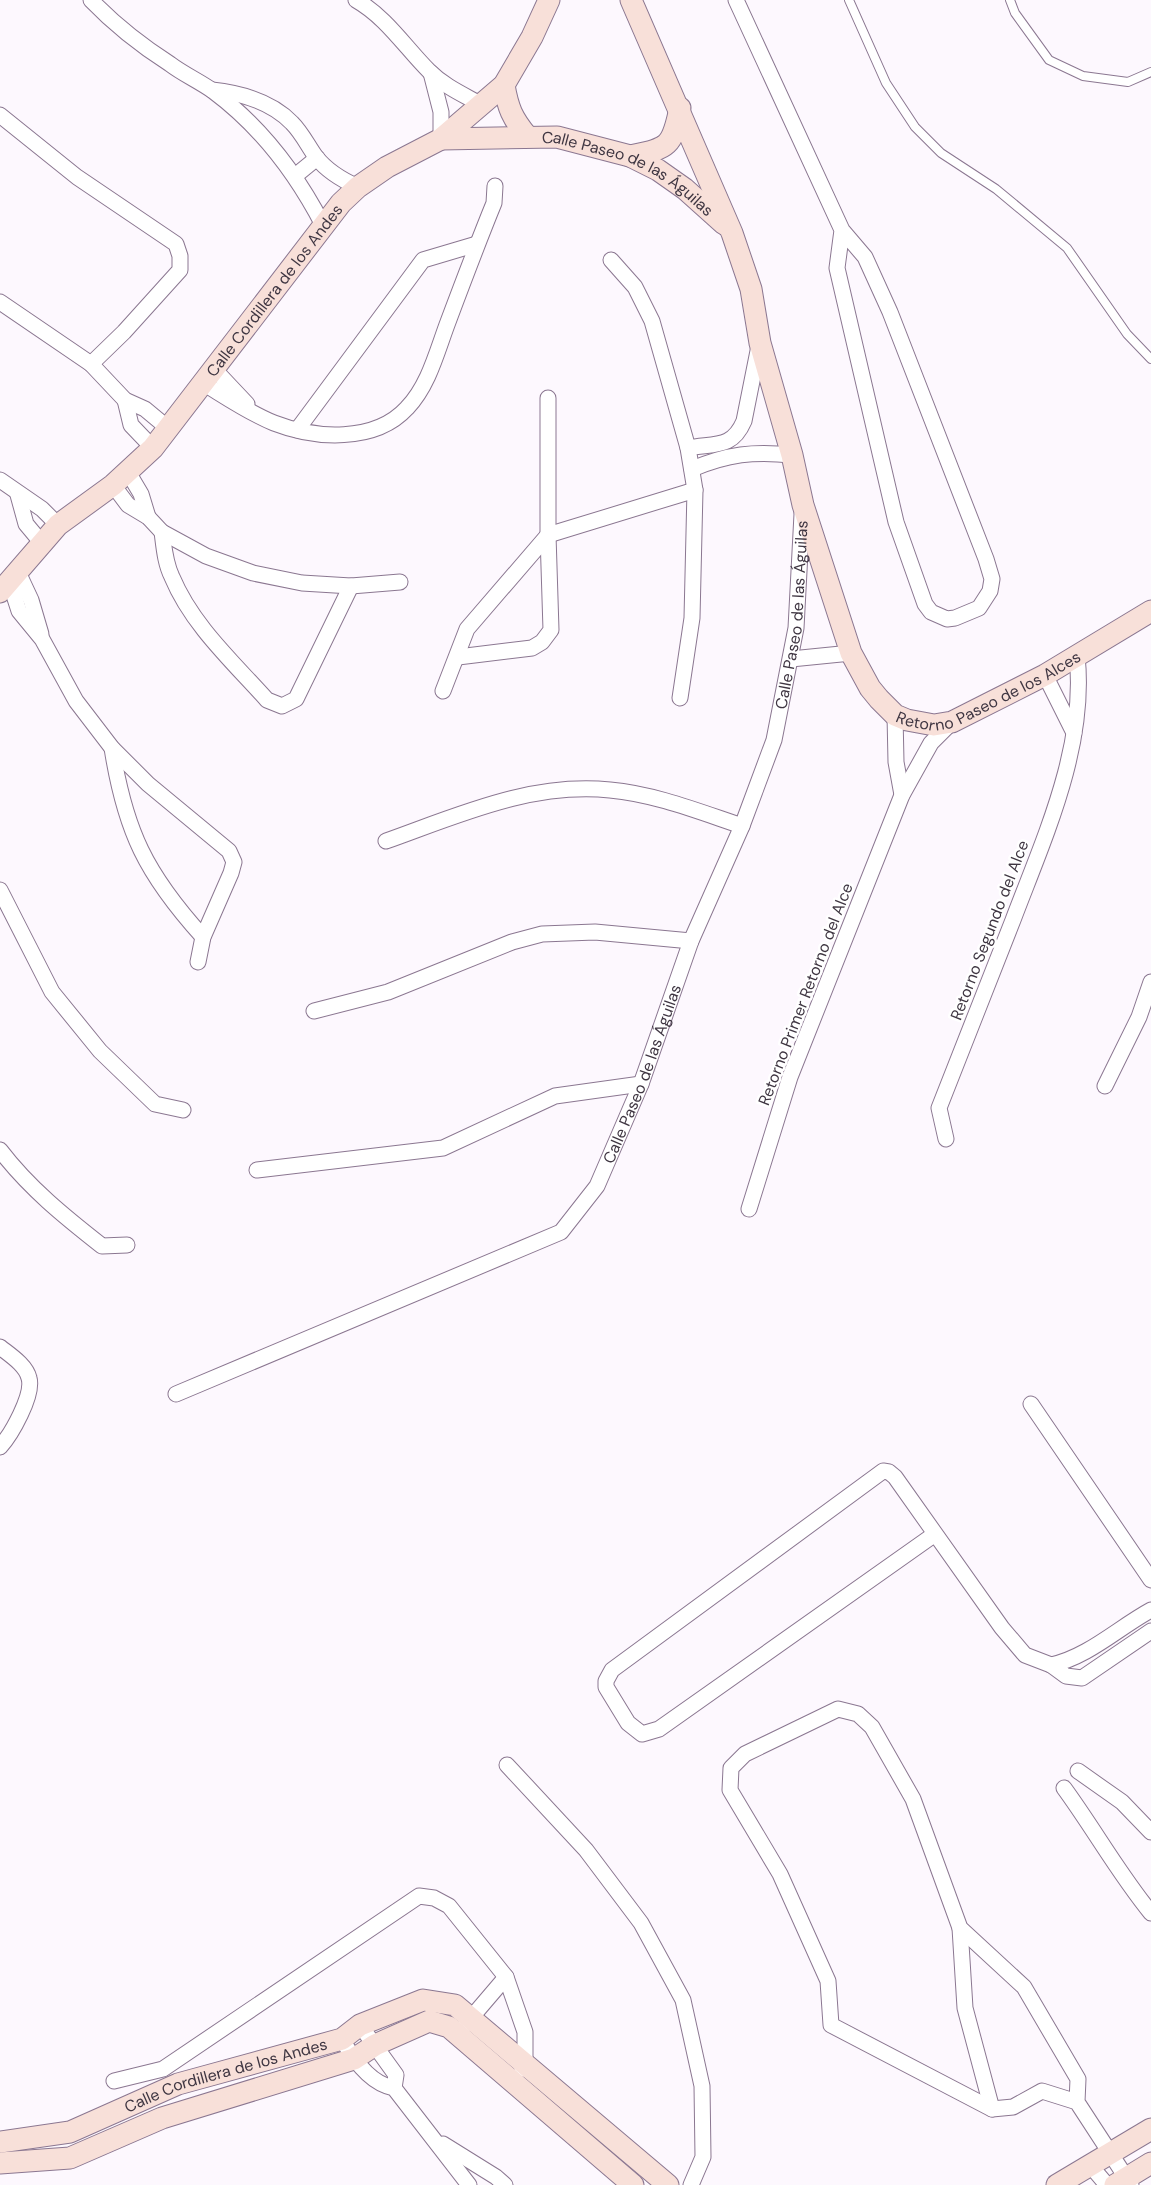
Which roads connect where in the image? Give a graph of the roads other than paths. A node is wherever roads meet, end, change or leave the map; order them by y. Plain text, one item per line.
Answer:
1 (91, 0) edge
2 (356, 0) edge
3 (549, 0) edge
4 (632, 0) edge
5 (736, 0) edge
6 (849, 0) edge
7 (1010, 0) edge
8 (1151, 72) edge
9 (431, 73) junction
10 (504, 85) junction
11 (212, 90) junction
12 (480, 104) junction
13 (680, 108) junction
14 (0, 115) edge
15 (527, 136) junction
16 (441, 139) junction
17 (630, 156) junction
18 (317, 158) junction
19 (295, 176) junction
20 (495, 186) dead end
21 (358, 187) junction
22 (323, 225) junction
23 (842, 230) junction
24 (732, 233) junction
25 (477, 244) junction
26 (610, 260) dead end
27 (0, 302) edge
28 (760, 343) junction
29 (1151, 359) edge
30 (91, 364) junction
31 (209, 376) junction
32 (548, 398) dead end
33 (125, 400) junction
34 (169, 429) junction
35 (297, 430) junction
36 (153, 448) junction
37 (792, 456) junction
38 (690, 458) junction
39 (121, 479) junction
40 (0, 480) edge
41 (695, 489) junction
42 (18, 495) junction
43 (803, 505) junction
44 (57, 525) junction
45 (162, 532) junction
46 (548, 535) junction
47 (41, 542) junction
48 (9, 581) edge
49 (400, 582) dead end
50 (351, 586) junction
51 (1151, 610) edge
52 (851, 652) junction
53 (1077, 656) junction
54 (458, 657) junction
55 (791, 658) junction
56 (1045, 675) junction
57 (443, 691) dead end
58 (680, 698) dead end
59 (895, 715) junction
60 (952, 722) junction
61 (1074, 733) junction
62 (112, 747) junction
63 (902, 795) junction
64 (742, 826) junction
65 (386, 842) dead end
66 (0, 890) edge
67 (203, 937) junction
68 (691, 941) junction
69 (198, 962) dead end
70 (1151, 982) edge
71 (314, 1011) dead end
72 (1145, 1017) edge
73 (641, 1084) junction
74 (1106, 1086) dead end
75 (183, 1110) dead end
76 (946, 1139) dead end
77 (0, 1150) edge
78 (257, 1170) dead end
79 (749, 1209) dead end
80 (127, 1245) dead end
81 (0, 1347) edge
82 (176, 1394) dead end
83 (1031, 1404) dead end
84 (0, 1447) edge
85 (934, 1534) junction
86 (1151, 1580) edge
87 (1150, 1613) edge
88 (1151, 1631) edge
89 (1051, 1665) junction
90 (507, 1765) dead end
91 (1078, 1771) dead end
92 (1064, 1788) dead end
93 (1151, 1832) edge
94 (1151, 1913) edge
95 (960, 1928) junction
96 (506, 1977) junction
97 (472, 2018) junction
98 (360, 2025) junction
99 (457, 2035) junction
100 (342, 2039) junction
101 (375, 2045) junction
102 (354, 2059) junction
103 (525, 2062) junction
104 (114, 2081) dead end
105 (515, 2085) junction
106 (394, 2088) junction
107 (1077, 2103) junction
108 (992, 2109) junction
109 (1151, 2129) edge
110 (434, 2138) junction
111 (0, 2142) edge
112 (1109, 2153) junction
113 (0, 2163) edge
114 (1151, 2163) edge
115 (1090, 2164) junction
116 (663, 2183) edge
117 (1124, 2183) edge
118 (469, 2185) edge
119 (505, 2185) edge
120 (633, 2185) edge
121 (690, 2185) edge
122 (1057, 2185) edge
123 (1107, 2185) edge

1 - 11 street
2 - 9 street
3 - 10 street, Calle Cordillera de los Andes
4 - 13 street, Calle Paseo de las Águilas
5 - 23 street
6 - 29 lane
7 - 8 lane
9 - 12 street
9 - 16 street
10 - 12 street, Calle Cordillera de los Andes
10 - 15 street
11 - 18 street
11 - 19 street
12 - 16 street, Calle Cordillera de los Andes
13 - 17 street
13 - 24 street, Calle Paseo de las Águilas
14 - 30 street
15 - 16 street, Calle Paseo de las Águilas
15 - 17 street, Calle Paseo de las Águilas
16 - 21 street, Calle Cordillera de los Andes
17 - 24 street, Calle Paseo de las Águilas
18 - 19 street
18 - 21 street
19 - 22 street
20 - 25 street
21 - 22 street, Calle Cordillera de los Andes
22 - 31 street, Calle Cordillera de los Andes
23 - 23 street
24 - 28 street, Retorno Paseo de los Alces
25 - 35 street
25 - 35 street
26 - 38 street
27 - 30 street
28 - 37 street, Retorno Paseo de los Alces
28 - 38 street
30 - 33 street
31 - 34 street, Calle Cordillera de los Andes
31 - 35 street
32 - 46 street
33 - 34 street
33 - 36 street
34 - 36 street, Calle Cordillera de los Andes
36 - 39 street, Calle Cordillera de los Andes
37 - 38 street
37 - 43 street, Retorno Paseo de los Alces
38 - 41 street
39 - 44 street, Calle Cordillera de los Andes
39 - 45 street
40 - 42 street
41 - 46 street
41 - 58 street
42 - 44 street
42 - 47 street
43 - 52 street, Retorno Paseo de los Alces
43 - 55 street, Calle Paseo de las Águilas
44 - 47 street, Calle Cordillera de los Andes
45 - 50 street
45 - 50 street
46 - 54 street
46 - 54 street
47 - 48 street, Calle Cordillera de los Andes
48 - 62 street
49 - 50 street
51 - 53 street, Retorno Paseo de los Alces
52 - 55 street
52 - 59 street, Retorno Paseo de los Alces
53 - 56 street, Retorno Paseo de los Alces
53 - 61 street, Retorno Segundo del Alce
54 - 57 street
55 - 64 street, Calle Paseo de las Águilas
56 - 60 street, Retorno Paseo de los Alces
56 - 61 street
59 - 60 street, Retorno Paseo de los Alces
59 - 63 street
60 - 63 street, Retorno Primer Retorno del Alce
61 - 76 street, Retorno Segundo del Alce
62 - 67 street
62 - 67 street
63 - 79 street, Retorno Primer Retorno del Alce
64 - 65 street
64 - 68 street, Calle Paseo de las Águilas
66 - 75 street
67 - 69 street
68 - 71 street
68 - 73 street, Calle Paseo de las Águilas
70 - 72 street
72 - 74 street
73 - 78 street
73 - 82 street, Calle Paseo de las Águilas
77 - 80 street
81 - 84 street
83 - 86 street
85 - 85 street
85 - 89 street
87 - 89 street
88 - 89 street
90 - 121 street
91 - 93 street
92 - 94 street
95 - 107 street
95 - 108 street
95 - 108 street
96 - 97 street
96 - 103 street
96 - 104 street
97 - 98 street, Calle Cordillera de los Andes
97 - 99 street
97 - 103 street, Calle Cordillera de los Andes
98 - 100 street, Calle Cordillera de los Andes
98 - 101 street
99 - 101 street, Calle Cordillera de los Andes
99 - 105 street, Calle Cordillera de los Andes
100 - 102 street
100 - 111 street, Calle Cordillera de los Andes
101 - 102 street, Calle Cordillera de los Andes
101 - 106 street
102 - 106 street
102 - 113 street, Calle Cordillera de los Andes
103 - 105 street
103 - 116 street, Calle Cordillera de los Andes
105 - 120 street, Calle Cordillera de los Andes
106 - 110 street
107 - 108 street
107 - 112 street
109 - 112 street
110 - 118 street
110 - 119 street
112 - 115 street
112 - 117 street
114 - 117 street
115 - 122 street
115 - 123 street

